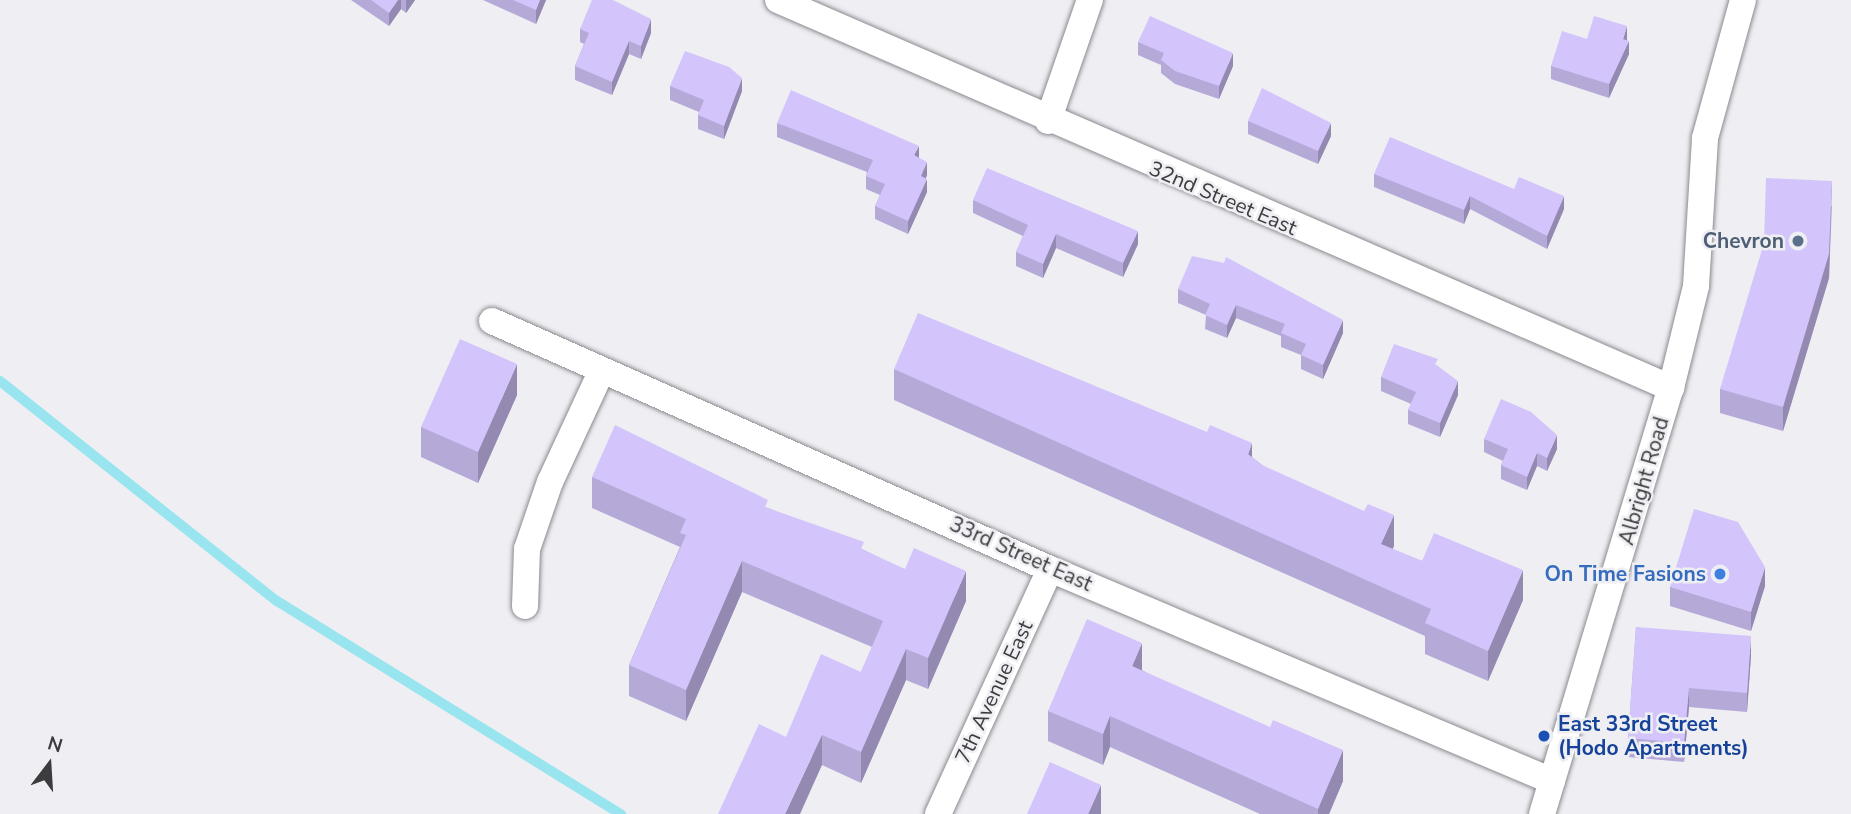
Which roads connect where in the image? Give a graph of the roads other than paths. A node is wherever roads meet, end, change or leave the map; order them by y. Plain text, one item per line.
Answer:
1 (778, 0) edge
2 (1090, 0) edge
3 (1743, 0) edge
4 (1048, 121) junction
5 (492, 321) dead end
6 (601, 372) junction
7 (1671, 388) junction
8 (1049, 569) junction
9 (525, 606) dead end
10 (1552, 781) junction
11 (938, 814) edge
12 (1542, 814) edge

1 - 4 street, 32nd Street East
2 - 4 street
3 - 7 street, Albright Road
4 - 7 street, 32nd Street East
5 - 6 street, 33rd Street East
6 - 8 street, 33rd Street East
6 - 9 street
7 - 10 street, Albright Road
8 - 10 street, 33rd Street East
8 - 11 street, 7th Avenue East
10 - 12 street, Albright Road

